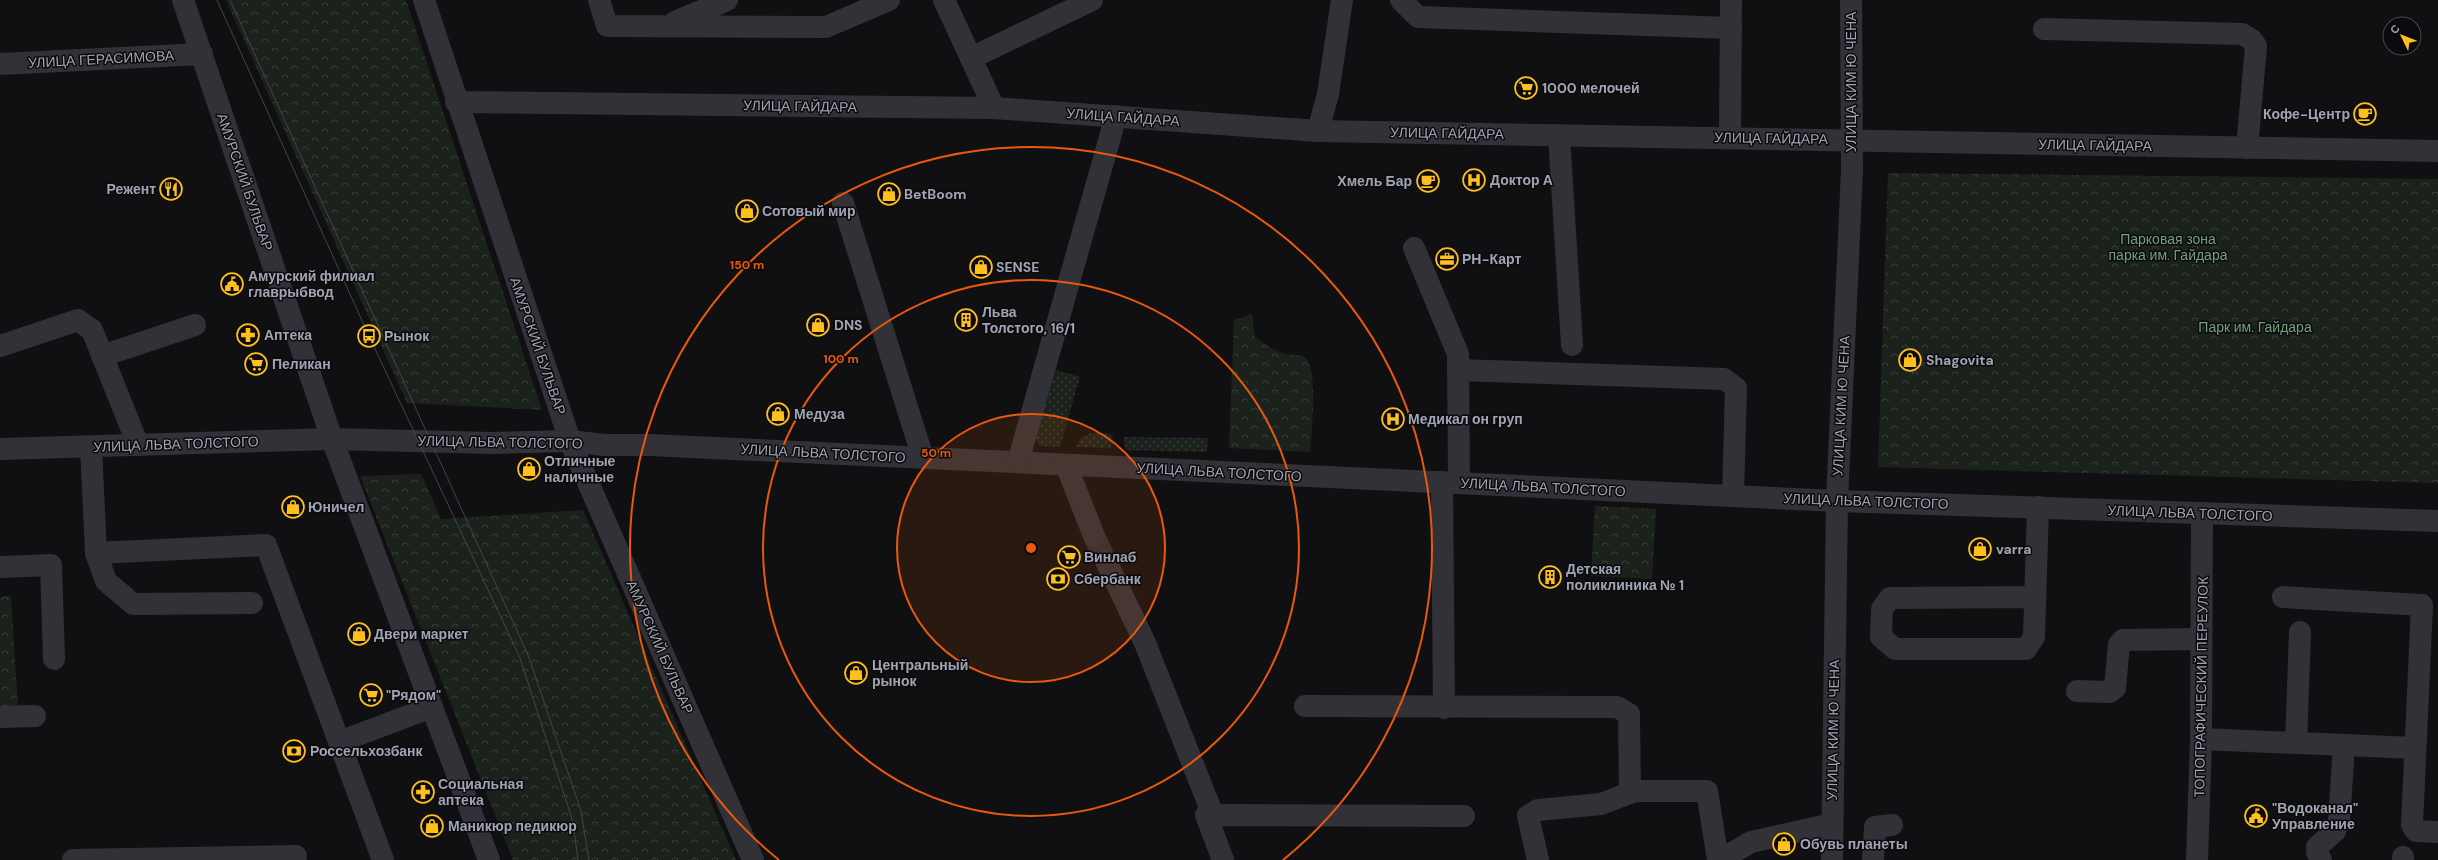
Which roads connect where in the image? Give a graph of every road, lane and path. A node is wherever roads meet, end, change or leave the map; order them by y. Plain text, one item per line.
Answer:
1 (183, 0) edge
2 (424, 0) edge
3 (598, 0) edge
4 (727, 0) edge
5 (889, 0) edge
6 (944, 0) edge
7 (1092, 0) edge
8 (1342, 0) edge
9 (1401, 0) edge
10 (1731, 0) edge
11 (1851, 0) edge
12 (666, 26) junction
13 (1731, 28) junction
14 (2044, 29) dead end
15 (202, 54) junction
16 (971, 58) junction
17 (0, 64) edge
18 (456, 102) junction
19 (994, 108) junction
20 (1116, 116) junction
21 (1318, 131) junction
22 (1559, 135) junction
23 (1730, 138) junction
24 (1852, 141) junction
25 (2247, 148) junction
26 (2438, 150) edge
27 (843, 203) dead end
28 (1414, 248) dead end
29 (195, 325) dead end
30 (1572, 345) dead end
31 (0, 346) edge
32 (102, 356) junction
33 (1458, 370) junction
34 (332, 439) junction
35 (570, 441) junction
36 (138, 445) junction
37 (91, 447) junction
38 (0, 449) edge
39 (923, 458) junction
40 (1018, 462) junction
41 (1066, 465) junction
42 (1450, 483) junction
43 (1733, 496) junction
44 (1837, 501) junction
45 (2038, 507) junction
46 (2202, 513) junction
47 (2438, 521) edge
48 (1094, 536) tunnel mouth
49 (96, 553) junction
50 (1106, 561) tunnel mouth
51 (0, 567) edge
52 (2035, 597) junction
53 (2283, 597) dead end
54 (252, 603) dead end
55 (2300, 632) dead end
56 (2202, 639) junction
57 (54, 659) dead end
58 (2077, 691) dead end
59 (432, 706) junction
60 (1305, 706) dead end
61 (1444, 708) junction
62 (35, 716) dead end
63 (0, 717) edge
64 (2201, 739) junction
65 (339, 742) junction
66 (2296, 743) junction
67 (2344, 745) junction
68 (2415, 748) junction
69 (1630, 793) junction
70 (1213, 815) junction
71 (1464, 816) dead end
72 (1832, 824) junction
73 (1892, 825) dead end
74 (2438, 832) edge
75 (1751, 851) edge
76 (296, 856) dead end
77 (73, 860) edge
78 (383, 860) edge
79 (489, 860) edge
80 (752, 860) edge
81 (1223, 860) edge
82 (1538, 860) edge
83 (1719, 860) edge
84 (1832, 860) edge
85 (1874, 860) edge
86 (2198, 860) edge
87 (2321, 860) edge

1 - 15 street, АМУРСКИЙ БУЛЬВАР
2 - 18 street, АМУРСКИЙ БУЛЬВАР
3 - 12 street
4 - 12 street
5 - 12 street
6 - 16 street
7 - 16 street
8 - 21 street
9 - 13 street
10 - 13 street
11 - 24 street, УЛИЦА КИМ Ю ЧЕНА
13 - 23 street
14 - 25 street
15 - 17 street, УЛИЦА ГЕРАСИМОВА
15 - 34 street, АМУРСКИЙ БУЛЬВАР
16 - 19 street
18 - 19 street, УЛИЦА ГАЙДАРА
18 - 35 street, АМУРСКИЙ БУЛЬВАР
19 - 20 street, УЛИЦА ГАЙДАРА
20 - 21 street, УЛИЦА ГАЙДАРА
20 - 40 street
21 - 22 street, УЛИЦА ГАЙДАРА
22 - 23 street, УЛИЦА ГАЙДАРА
22 - 30 street
23 - 24 street, УЛИЦА ГАЙДАРА
24 - 25 street, УЛИЦА ГАЙДАРА
24 - 44 street, УЛИЦА КИМ Ю ЧЕНА
25 - 26 street, УЛИЦА ГАЙДАРА
27 - 39 street
28 - 33 street
29 - 32 street
31 - 32 street
32 - 36 street
33 - 42 street
33 - 43 street
34 - 35 street, УЛИЦА ЛЬВА ТОЛСТОГО
34 - 36 street, УЛИЦА ЛЬВА ТОЛСТОГО
34 - 59 street, АМУРСКИЙ БУЛЬВАР
35 - 39 street, УЛИЦА ЛЬВА ТОЛСТОГО
35 - 80 street, АМУРСКИЙ БУЛЬВАР
36 - 37 street, УЛИЦА ЛЬВА ТОЛСТОГО
37 - 38 street, УЛИЦА ЛЬВА ТОЛСТОГО
37 - 49 street
39 - 40 street, УЛИЦА ЛЬВА ТОЛСТОГО
40 - 41 street, УЛИЦА ЛЬВА ТОЛСТОГО
41 - 42 street, УЛИЦА ЛЬВА ТОЛСТОГО
41 - 48 street
42 - 43 street, УЛИЦА ЛЬВА ТОЛСТОГО
42 - 61 street
43 - 44 street, УЛИЦА ЛЬВА ТОЛСТОГО
44 - 45 street, УЛИЦА ЛЬВА ТОЛСТОГО
44 - 72 street, УЛИЦА КИМ Ю ЧЕНА
45 - 46 street, УЛИЦА ЛЬВА ТОЛСТОГО
45 - 52 street
46 - 47 street, УЛИЦА ЛЬВА ТОЛСТОГО
46 - 56 street, ТОПОГРАФИЧЕСКИЙ ПЕРЕУЛОК
49 - 54 street
49 - 65 street
50 - 70 street
51 - 57 street
52 - 52 street
53 - 68 street
55 - 66 street
56 - 58 street
56 - 64 street, ТОПОГРАФИЧЕСКИЙ ПЕРЕУЛОК
59 - 65 street
59 - 79 street, АМУРСКИЙ БУЛЬВАР
60 - 61 street
61 - 69 street
62 - 63 street
64 - 66 street
64 - 86 street, ТОПОГРАФИЧЕСКИЙ ПЕРЕУЛОК
65 - 78 street
66 - 67 street
67 - 68 street
67 - 87 street
68 - 74 street
69 - 82 street
69 - 83 street
70 - 71 street
70 - 81 street
72 - 75 street
72 - 84 street, УЛИЦА КИМ Ю ЧЕНА
73 - 85 street
75 - 83 street
76 - 77 street

